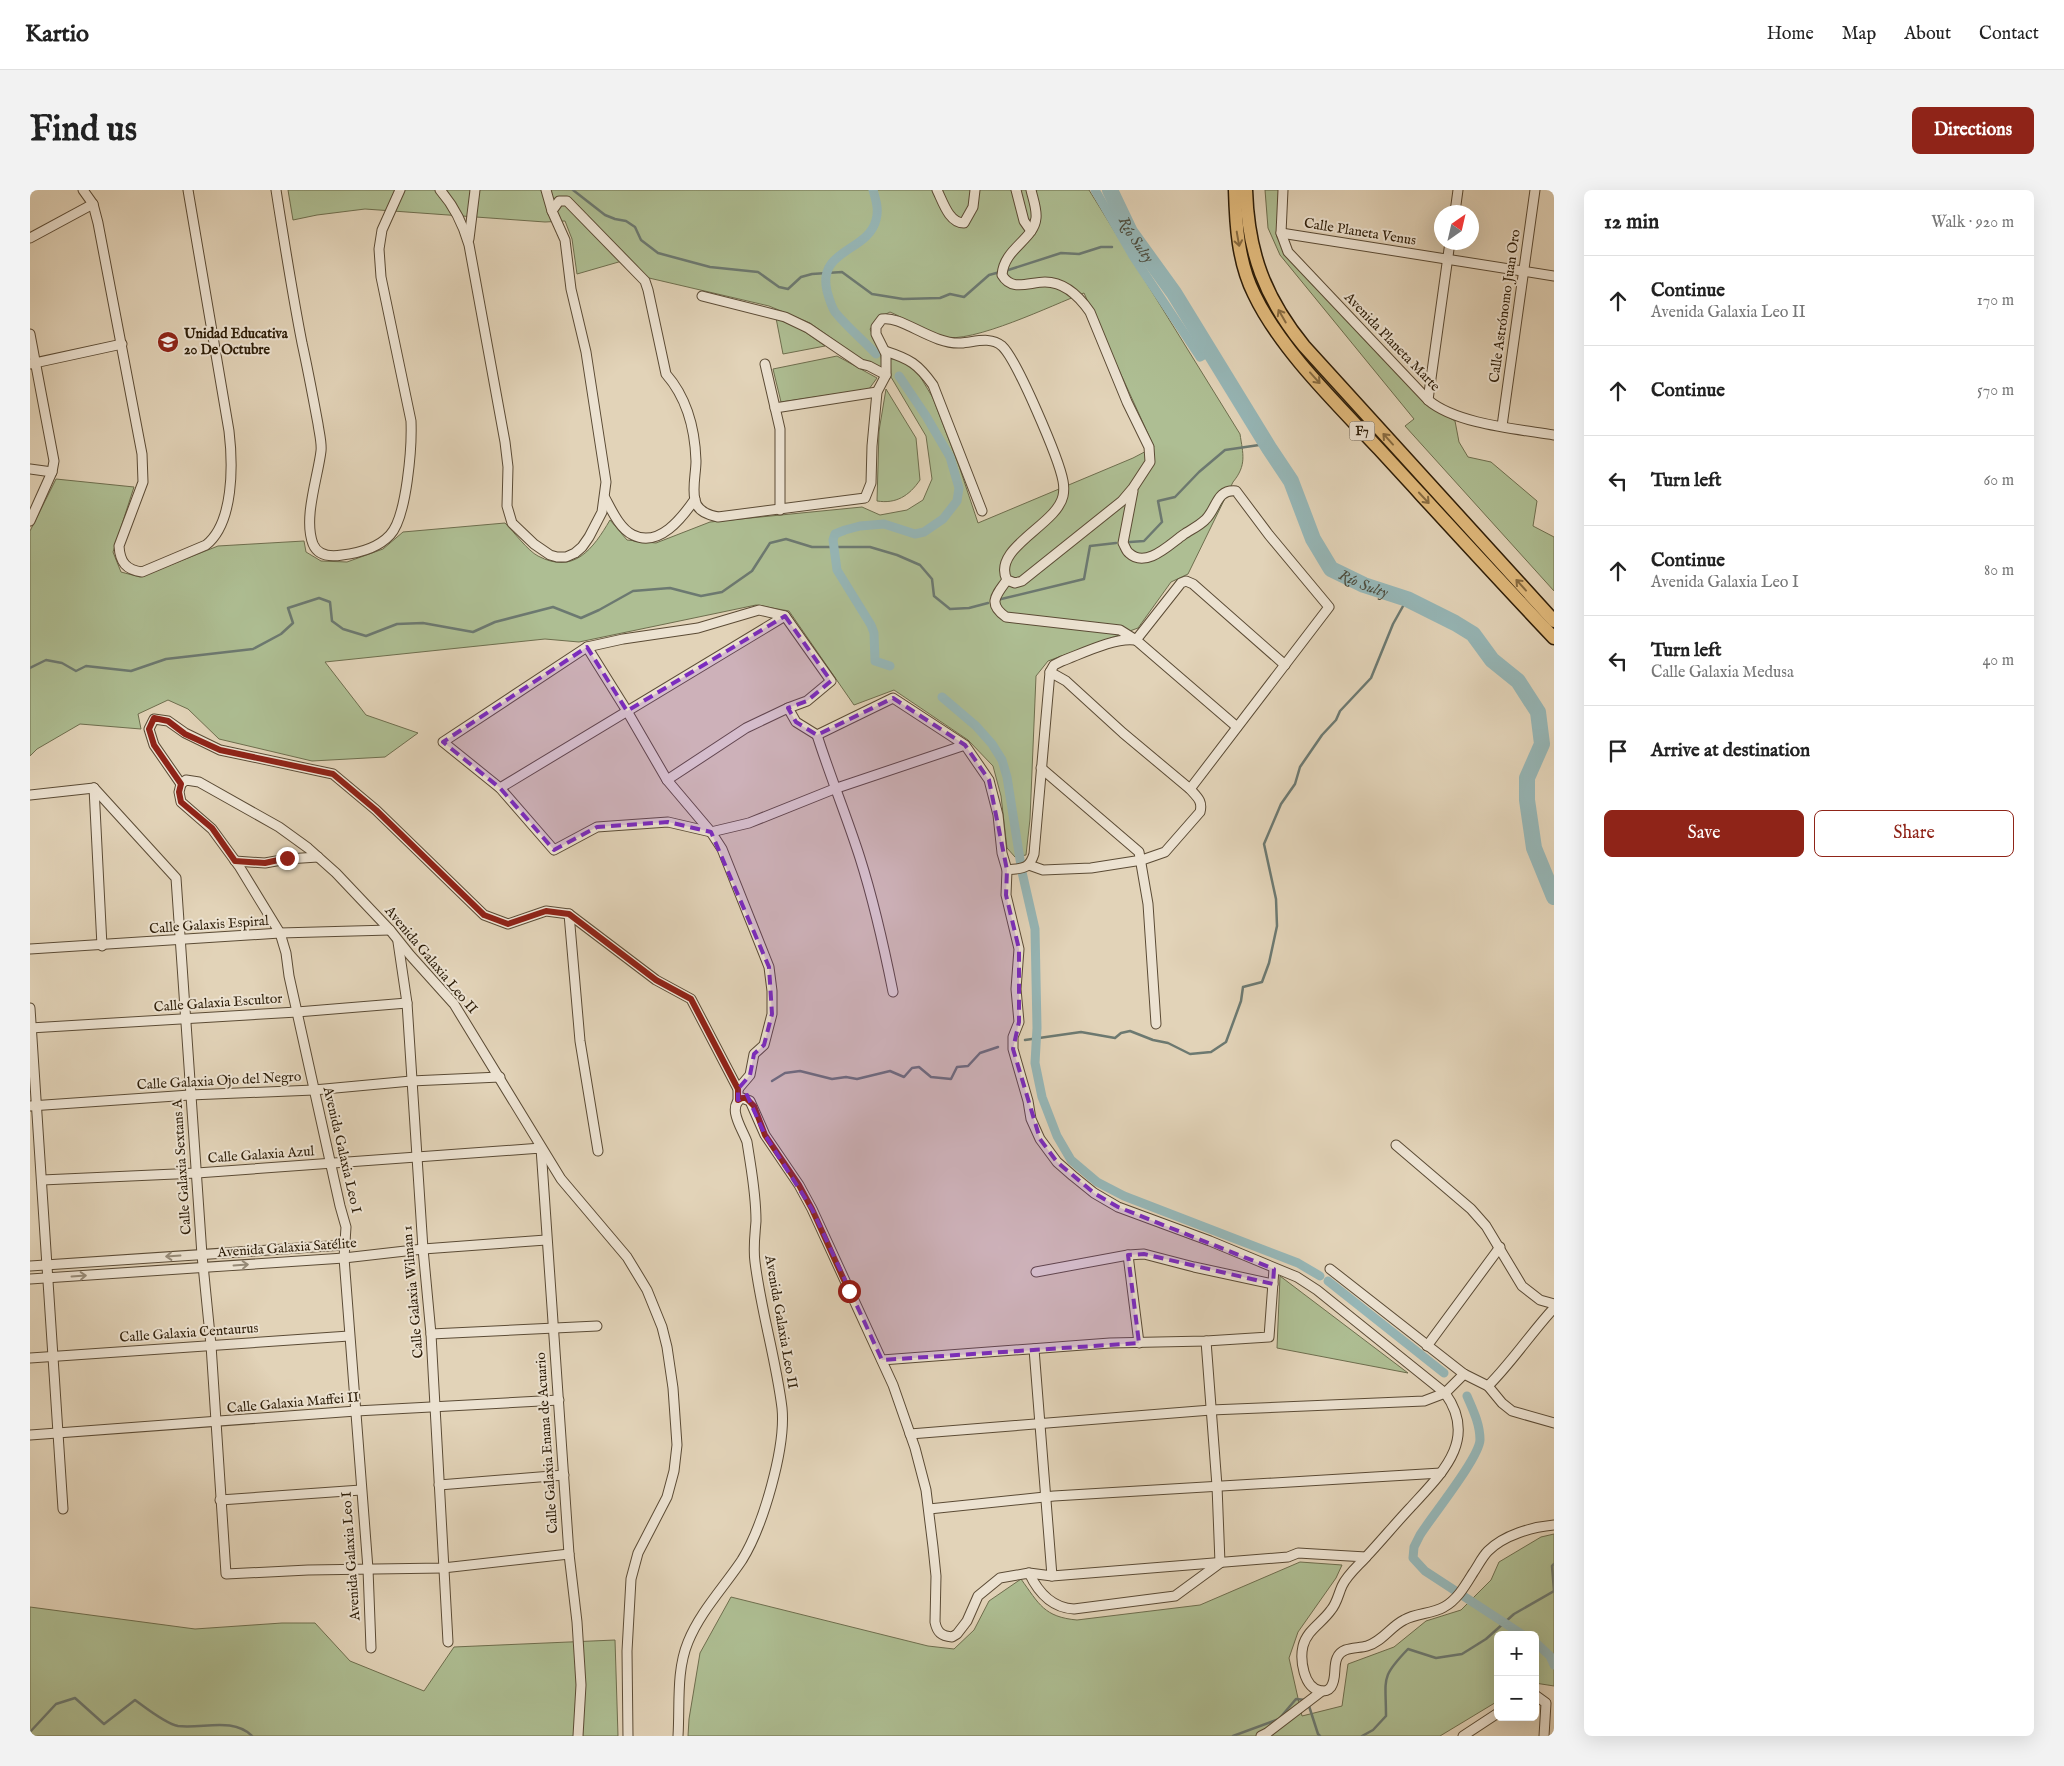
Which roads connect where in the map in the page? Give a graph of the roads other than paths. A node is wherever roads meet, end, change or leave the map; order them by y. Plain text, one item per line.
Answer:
1 (82, 190) edge
2 (188, 190) edge
3 (276, 190) edge
4 (400, 190) edge
5 (440, 190) edge
6 (474, 190) edge
7 (546, 190) edge
8 (937, 190) edge
9 (975, 190) edge
10 (1016, 190) edge
11 (1031, 190) edge
12 (1235, 190) edge
13 (1246, 190) edge
14 (1283, 190) edge
15 (1458, 190) edge
16 (1535, 190) edge
17 (93, 204) junction
18 (1456, 205) edge
19 (552, 211) junction
20 (1031, 231) junction
21 (1281, 233) junction
22 (30, 238) edge
23 (469, 244) junction
24 (1449, 250) edge
25 (1448, 259) junction
26 (1524, 272) junction
27 (1554, 276) edge
28 (702, 296) dead end
29 (30, 334) edge
30 (122, 344) junction
31 (885, 351) junction
32 (33, 364) edge
33 (765, 364) dead end
34 (886, 375) junction
35 (877, 392) junction
36 (1428, 400) junction
37 (776, 408) junction
38 (1502, 426) junction
39 (1554, 435) edge
40 (30, 469) edge
41 (52, 472) junction
42 (1134, 488) junction
43 (605, 498) junction
44 (694, 499) junction
45 (780, 510) junction
46 (982, 511) dead end
47 (30, 521) edge
48 (1007, 580) junction
49 (785, 616) junction
50 (1554, 621) edge
51 (1554, 638) edge
52 (1136, 640) junction
53 (587, 647) junction
54 (1285, 665) junction
55 (1050, 672) junction
56 (788, 708) junction
57 (627, 711) junction
58 (1237, 727) junction
59 (817, 735) junction
60 (965, 745) junction
61 (1041, 768) junction
62 (667, 780) junction
63 (181, 784) junction
64 (94, 788) junction
65 (500, 788) junction
66 (834, 789) junction
67 (1190, 789) junction
68 (30, 795) edge
69 (711, 832) junction
70 (318, 857) junction
71 (1142, 860) junction
72 (235, 861) junction
73 (1028, 866) junction
74 (1007, 870) junction
75 (569, 914) junction
76 (390, 930) junction
77 (280, 934) junction
78 (181, 940) junction
79 (398, 940) junction
80 (102, 946) junction
81 (30, 949) edge
82 (893, 992) dead end
83 (407, 1003) junction
84 (30, 1008) edge
85 (297, 1012) junction
86 (186, 1020) junction
87 (1156, 1024) dead end
88 (31, 1028) edge
89 (500, 1077) junction
90 (411, 1080) junction
91 (738, 1089) junction
92 (314, 1090) junction
93 (190, 1095) junction
94 (738, 1100) junction
95 (33, 1106) edge
96 (1396, 1145) dead end
97 (541, 1148) junction
98 (598, 1151) dead end
99 (416, 1156) junction
100 (330, 1164) junction
101 (197, 1173) junction
102 (42, 1180) junction
103 (546, 1240) junction
104 (344, 1245) junction
105 (1500, 1247) junction
106 (423, 1249) junction
107 (202, 1254) junction
108 (1128, 1255) junction
109 (344, 1258) junction
110 (48, 1265) junction
111 (30, 1266) edge
112 (204, 1268) junction
113 (1274, 1269) junction
114 (1330, 1269) dead end
115 (1036, 1272) dead end
116 (49, 1278) junction
117 (30, 1279) edge
118 (1273, 1284) junction
119 (1554, 1304) edge
120 (1554, 1308) edge
121 (597, 1326) dead end
122 (553, 1328) junction
123 (431, 1334) junction
124 (349, 1336) junction
125 (1206, 1342) junction
126 (1139, 1343) junction
127 (211, 1345) junction
128 (1427, 1346) junction
129 (1034, 1349) junction
130 (54, 1357) junction
131 (30, 1358) edge
132 (882, 1360) junction
133 (1464, 1374) junction
134 (1488, 1386) junction
135 (1445, 1393) junction
136 (559, 1400) junction
137 (435, 1406) junction
138 (1211, 1410) junction
139 (356, 1411) junction
140 (216, 1423) junction
141 (1554, 1423) edge
142 (1040, 1424) junction
143 (60, 1433) junction
144 (910, 1434) junction
145 (30, 1435) edge
146 (1441, 1473) junction
147 (564, 1475) junction
148 (439, 1485) junction
149 (1218, 1486) junction
150 (361, 1490) junction
151 (1045, 1497) junction
152 (220, 1500) junction
153 (64, 1509) dead end
154 (929, 1509) junction
155 (1554, 1525) edge
156 (569, 1554) junction
157 (1366, 1557) junction
158 (1220, 1562) junction
159 (443, 1568) junction
160 (368, 1569) junction
161 (1029, 1573) junction
162 (1052, 1576) junction
163 (448, 1642) dead end
164 (370, 1648) dead end
165 (1322, 1691) junction
166 (1539, 1698) edge
167 (1550, 1705) edge
168 (1494, 1716) edge
169 (578, 1736) edge
170 (628, 1736) edge
171 (678, 1736) edge
172 (1261, 1736) edge
173 (1462, 1736) edge
174 (1544, 1736) edge

1 - 17 street
2 - 30 street
3 - 4 street
5 - 23 street
6 - 23 street
7 - 19 street
8 - 9 street
10 - 20 street
11 - 20 street
12 -> 51 highway, F7
50 -> 13 highway, F7
14 - 21 street, Avenida Planeta Marte
15 - 18 street
16 - 26 street, Calle Astrónomo Juan Oro
17 - 22 street
17 - 30 street
19 - 43 street
19 - 44 street
20 - 42 street
21 - 25 street, Calle Planeta Venus
21 - 36 street, Avenida Planeta Marte
23 - 43 street
24 - 25 street
25 - 26 street, Calle Planeta Venus
25 - 36 street
26 - 27 street, Calle Planeta Venus
26 - 38 street, Calle Astrónomo Juan Oro
28 - 34 street
29 - 32 street
30 - 32 street
31 - 34 street
31 - 46 street
31 - 48 street
32 - 41 street
33 - 37 street
34 - 35 street
35 - 37 street
35 - 45 street
36 - 38 street, Avenida Planeta Marte
37 - 45 street
38 - 39 street, Avenida Planeta Marte
40 - 41 street
41 - 47 street
42 - 48 street
42 - 54 street
43 - 44 street
44 - 45 street
48 - 52 street
49 - 53 street
49 - 56 street
49 - 57 street
52 - 54 street
52 - 55 street
52 - 58 street
53 - 57 street
53 - 65 street
54 - 58 street
55 - 61 street
55 - 67 street
56 - 59 street
56 - 62 street
57 - 62 street
57 - 65 street
58 - 67 street
59 - 60 street
59 - 66 street
60 - 66 street
60 - 74 street
61 - 71 street
61 - 73 street
62 - 69 street
63 - 70 street, Avenida Galaxia Leo II
63 - 72 street, Avenida Galaxia Leo I
63 - 75 street
64 - 68 street
64 - 78 street, Calle Galaxia Sextans A
64 - 80 street
65 - 69 street
66 - 69 street
66 - 82 street
67 - 71 street
69 - 91 street
70 - 72 street
70 - 76 street, Avenida Galaxia Leo II
71 - 73 street
71 - 87 street
72 - 77 street, Avenida Galaxia Leo I
73 - 74 street
74 - 113 street
75 - 91 street
75 - 98 street
76 - 77 street, Calle Galaxis Espiral
76 - 79 street, Avenida Galaxia Leo II
77 - 78 street, Calle Galaxis Espiral
77 - 85 street, Avenida Galaxia Leo I
78 - 80 street, Calle Galaxis Espiral
78 - 86 street, Calle Galaxia Sextans A
79 - 83 street, Calle Galaxia Wilman 1
79 - 89 street, Avenida Galaxia Leo II
80 - 81 street, Calle Galaxis Espiral
83 - 85 street, Calle Galaxia Escultor
83 - 90 street, Calle Galaxia Wilman 1
84 - 88 street
85 - 86 street, Calle Galaxia Escultor
85 - 92 street, Avenida Galaxia Leo I
86 - 88 street, Calle Galaxia Escultor
86 - 93 street, Calle Galaxia Sextans A
88 - 95 street
89 - 90 street, Calle Galaxia Ojo del Negro
89 - 97 street, Avenida Galaxia Leo II
90 - 92 street, Calle Galaxia Ojo del Negro
90 - 99 street, Calle Galaxia Wilman 1
91 - 94 street, Avenida Galaxia Leo II
92 - 93 street, Calle Galaxia Ojo del Negro
92 - 100 street, Avenida Galaxia Leo I
93 - 95 street, Calle Galaxia Ojo del Negro
93 - 101 street, Calle Galaxia Sextans A
94 - 132 street
94 - 171 street, Avenida Galaxia Leo II
95 - 102 street
96 - 105 street
97 - 99 street, Calle Galaxia Azul
97 - 103 street, Calle Galaxia Enana de Acuario
97 - 170 street, Avenida Galaxia Leo II
99 - 100 street, Calle Galaxia Azul
99 - 106 street, Calle Galaxia Wilman 1
100 - 101 street, Calle Galaxia Azul
100 - 104 street, Avenida Galaxia Leo I
101 - 102 street, Calle Galaxia Azul
101 - 107 street, Calle Galaxia Sextans A
102 - 110 street
103 - 106 street, Avenida Galaxia Satélite
103 - 122 street, Calle Galaxia Enana de Acuario
104 - 107 street, Avenida Galaxia Satélite
104 - 109 street, Avenida Galaxia Leo I
105 - 119 street
105 - 128 street
106 - 109 street, Avenida Galaxia Satélite
106 - 123 street, Calle Galaxia Wilman 1
107 -> 110 street, Avenida Galaxia Satélite
107 - 112 street, Calle Galaxia Sextans A
108 - 115 street
108 - 118 street
108 - 126 street
112 -> 109 street, Avenida Galaxia Satélite
109 - 124 street, Avenida Galaxia Leo I
110 - 111 street, Avenida Galaxia Satélite
110 - 116 street
116 -> 112 street, Avenida Galaxia Satélite
112 - 127 street, Calle Galaxia Sextans A
113 - 118 street
113 - 135 street
114 - 128 street
116 - 117 street, Avenida Galaxia Satélite
116 - 130 street
118 - 125 street
120 - 134 street
121 - 122 street
122 - 123 street
122 - 136 street, Calle Galaxia Enana de Acuario
123 - 137 street, Calle Galaxia Wilman 1
124 - 127 street, Calle Galaxia Centaurus
124 - 139 street, Avenida Galaxia Leo I
125 - 126 street
125 - 138 street
126 - 129 street
127 - 130 street, Calle Galaxia Centaurus
127 - 140 street, Calle Galaxia Sextans A
128 - 133 street
129 - 132 street
129 - 142 street
130 - 131 street, Calle Galaxia Centaurus
130 - 143 street
132 - 144 street
133 - 134 street
133 - 135 street
134 - 141 street
135 - 138 street
135 - 146 street
136 - 137 street, Calle Galaxia Maffei II
136 - 147 street, Calle Galaxia Enana de Acuario
137 - 139 street, Calle Galaxia Maffei II
137 - 148 street, Calle Galaxia Wilman 1
138 - 142 street
138 - 149 street
139 - 140 street, Calle Galaxia Maffei II
139 - 150 street, Avenida Galaxia Leo I
140 - 143 street, Calle Galaxia Maffei II
140 - 152 street, Calle Galaxia Sextans A
142 - 144 street
142 - 151 street
143 - 145 street, Calle Galaxia Maffei II
143 - 153 street
144 - 154 street
146 - 149 street
146 - 157 street
147 - 148 street
147 - 156 street, Calle Galaxia Enana de Acuario
148 - 159 street, Calle Galaxia Wilman 1
149 - 151 street
149 - 158 street
150 - 152 street
150 - 160 street, Avenida Galaxia Leo I
151 - 154 street
151 - 162 street
152 - 160 street, Calle Galaxia Sextans A
154 - 161 street
155 - 165 street
156 - 159 street
156 - 169 street, Calle Galaxia Enana de Acuario
157 - 158 street
157 - 165 street
158 - 161 street
158 - 162 street
159 - 160 street
159 - 163 street, Calle Galaxia Wilman 1
160 - 164 street, Avenida Galaxia Leo I
161 - 162 street
165 - 172 street
166 - 167 street
167 - 174 street
168 - 173 street

